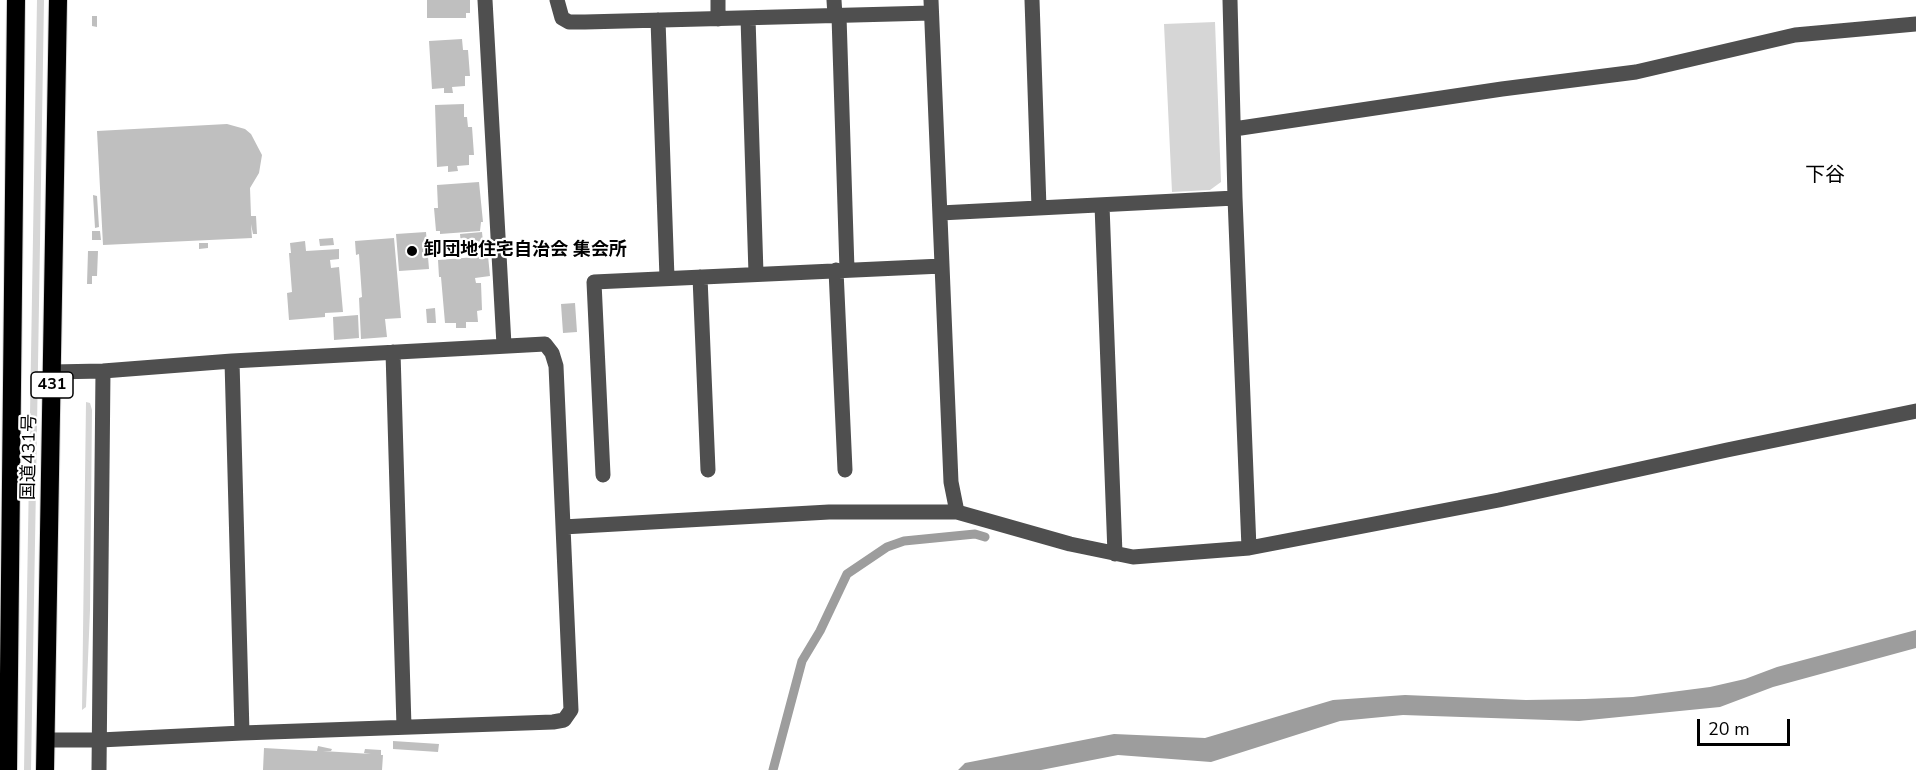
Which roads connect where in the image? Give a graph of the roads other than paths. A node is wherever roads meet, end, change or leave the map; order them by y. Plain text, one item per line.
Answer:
1 (16, 0) edge
2 (58, 0) edge
3 (485, 0) edge
4 (557, 0) edge
5 (718, 0) edge
6 (834, 0) edge
7 (1032, 0) edge
8 (1230, 0) edge
9 (931, 7) edge
10 (837, 16) junction
11 (748, 18) junction
12 (718, 19) junction
13 (658, 20) junction
14 (1916, 24) edge
15 (1234, 129) junction
16 (1235, 198) junction
17 (1102, 205) junction
18 (1039, 208) junction
19 (940, 213) junction
20 (942, 266) junction
21 (842, 270) junction
22 (756, 274) junction
23 (699, 276) junction
24 (667, 278) junction
25 (504, 345) junction
26 (393, 352) junction
27 (232, 361) junction
28 (103, 371) junction
29 (52, 372) junction
30 (1916, 411) edge
31 (708, 470) dead end
32 (845, 470) dead end
33 (603, 475) dead end
34 (957, 513) junction
35 (563, 527) junction
36 (1249, 549) junction
37 (1115, 554) junction
38 (404, 727) junction
39 (242, 733) junction
40 (46, 740) junction
41 (100, 740) junction
42 (8, 770) edge
43 (45, 770) edge
44 (99, 770) edge

1 - 42 highway, 国道431号 / 431
2 - 29 highway, 国道431号 / 431
3 - 25 street
4 - 13 street
5 - 12 street
6 - 10 street
7 - 18 street
8 - 15 street
9 - 10 street
9 - 19 street
10 - 11 street
10 - 21 street
11 - 12 street
11 - 22 street
12 - 13 street
13 - 24 street
14 - 15 street
15 - 16 street
16 - 17 street
16 - 36 street
17 - 18 street
17 - 37 street
18 - 19 street
19 - 20 street
20 - 21 street
20 - 34 street
21 - 22 street
21 - 32 street
22 - 23 street
23 - 24 street
23 - 31 street
24 - 33 street
25 - 26 street
25 - 35 street
26 - 27 street
26 - 38 street
27 - 28 street
27 - 39 street
28 - 29 street
28 - 41 street
29 - 40 highway, 国道431号 / 431
30 - 36 street
34 - 35 street
34 - 37 street
35 - 38 street
36 - 37 street
38 - 39 street
39 - 41 street
40 - 41 street
40 - 43 highway, 国道431号 / 431
41 - 44 street

